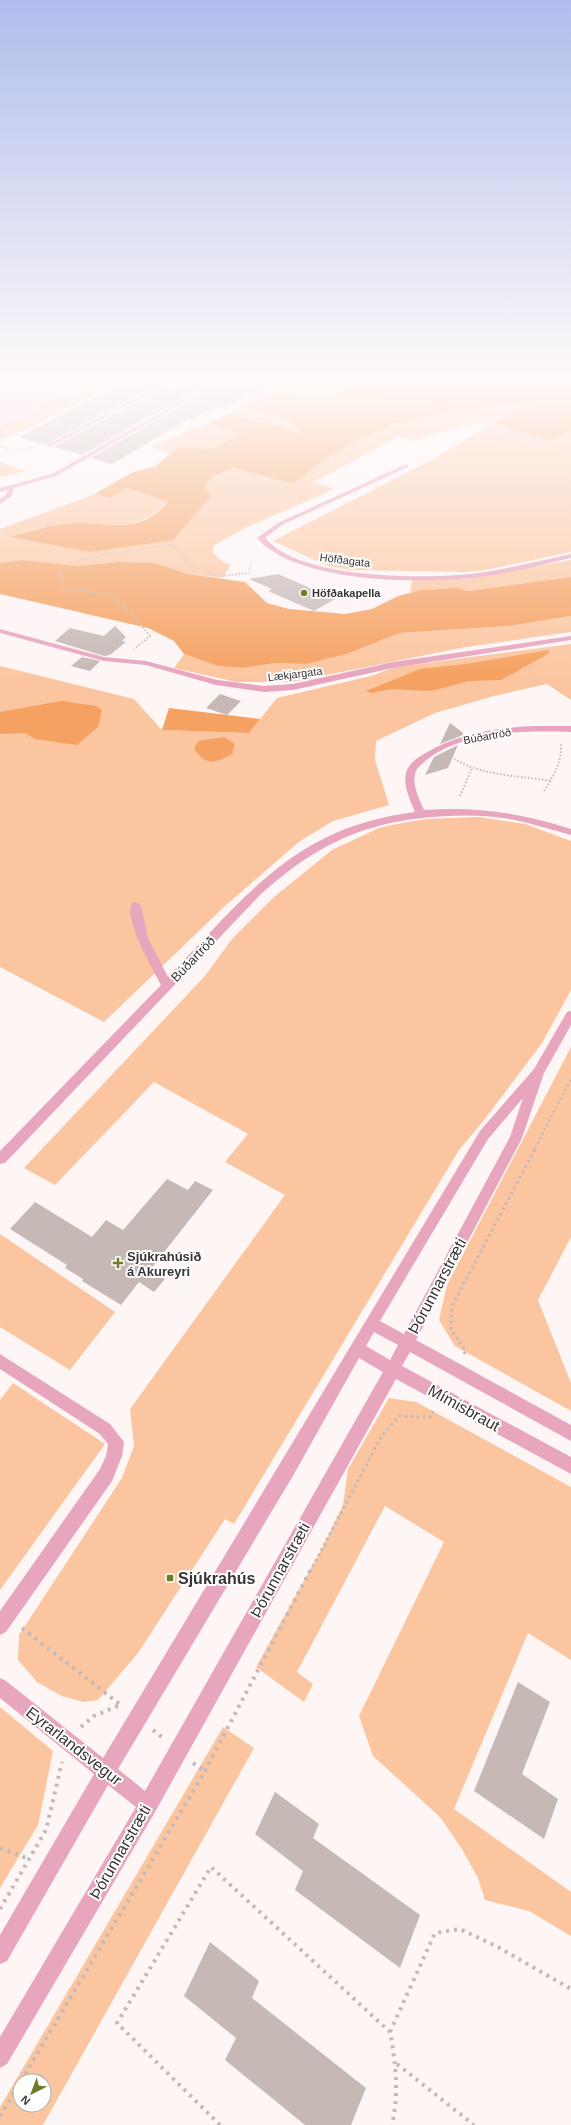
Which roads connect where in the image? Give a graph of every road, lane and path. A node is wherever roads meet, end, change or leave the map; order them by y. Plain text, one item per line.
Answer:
1 (35, 481) edge
2 (373, 481) edge
3 (10, 488) junction
4 (0, 490) edge
5 (0, 502) edge
6 (571, 556) edge
7 (251, 564) dead end
8 (0, 631) edge
9 (571, 638) edge
10 (120, 661) junction
11 (559, 728) junction
12 (571, 729) edge
13 (440, 748) junction
14 (472, 768) junction
15 (552, 780) junction
16 (544, 791) dead end
17 (460, 796) dead end
18 (421, 815) junction
19 (571, 832) edge
20 (136, 906) dead end
21 (168, 984) junction
22 (571, 1015) edge
23 (538, 1072) junction
24 (571, 1079) edge
25 (0, 1159) edge
26 (371, 1323) junction
27 (407, 1343) junction
28 (356, 1349) junction
29 (0, 1361) edge
30 (393, 1369) junction
31 (455, 1370) junction
32 (442, 1396) junction
33 (571, 1434) edge
34 (571, 1466) edge
35 (4, 1621) edge
36 (0, 1687) edge
37 (120, 1705) junction
38 (138, 1718) junction
39 (69, 1742) junction
40 (178, 1750) junction
41 (106, 1771) junction
42 (205, 1771) junction
43 (148, 1805) junction
44 (0, 1848) edge
45 (29, 1859) junction
46 (0, 1909) edge
47 (0, 1954) edge
48 (571, 1989) edge
49 (390, 2032) junction
50 (0, 2057) edge
51 (396, 2064) junction
52 (25, 2073) edge
53 (12, 2096) edge
54 (0, 2116) edge
55 (220, 2125) edge
56 (392, 2125) edge
57 (474, 2125) edge

1 - 3 street
2 - 6 street, Höfðagata
3 - 4 street
3 - 5 street
7 - 10 path
8 - 10 street, Lækjargata
9 - 10 street, Lækjargata
11 - 12 street, Búðartröð
11 - 13 street, Búðartröð
11 - 15 path
13 - 14 path
13 - 18 street, Búðartröð
14 - 15 path
14 - 17 path
15 - 16 path
18 - 19 street, Búðartröð
18 - 21 street, Búðartröð
20 - 21 street
21 - 25 street, Búðartröð
22 - 23 street, Þórunnarstræti
23 - 26 street, Þórunnarstræti
23 - 27 street, Þórunnarstræti
24 - 31 path
26 - 27 street, Mímisbraut
26 - 28 street, Þórunnarstræti
27 - 30 street, Þórunnarstræti
27 - 31 street, Mímisbraut
28 - 30 street, Mímisbraut
28 - 38 street, Þórunnarstræti
29 - 35 street
30 - 32 street, Mímisbraut
30 - 40 street, Þórunnarstræti
31 - 33 street, Mímisbraut
32 - 34 street, Mímisbraut
32 - 42 path
35 - 37 path
36 - 39 street, Eyrarlandsvegur
37 - 38 path
37 - 39 path
38 - 40 path
38 - 41 street, Þórunnarstræti
39 - 41 street, Eyrarlandsvegur
39 - 45 path
40 - 42 path
40 - 43 street, Þórunnarstræti
41 - 43 street, Eyrarlandsvegur
41 - 47 street, Þórunnarstræti
42 - 52 path
43 - 50 street, Þórunnarstræti
44 - 45 path
45 - 46 path
48 - 49 path
49 - 51 path
49 - 55 path
51 - 56 path
51 - 57 path
53 - 54 path

